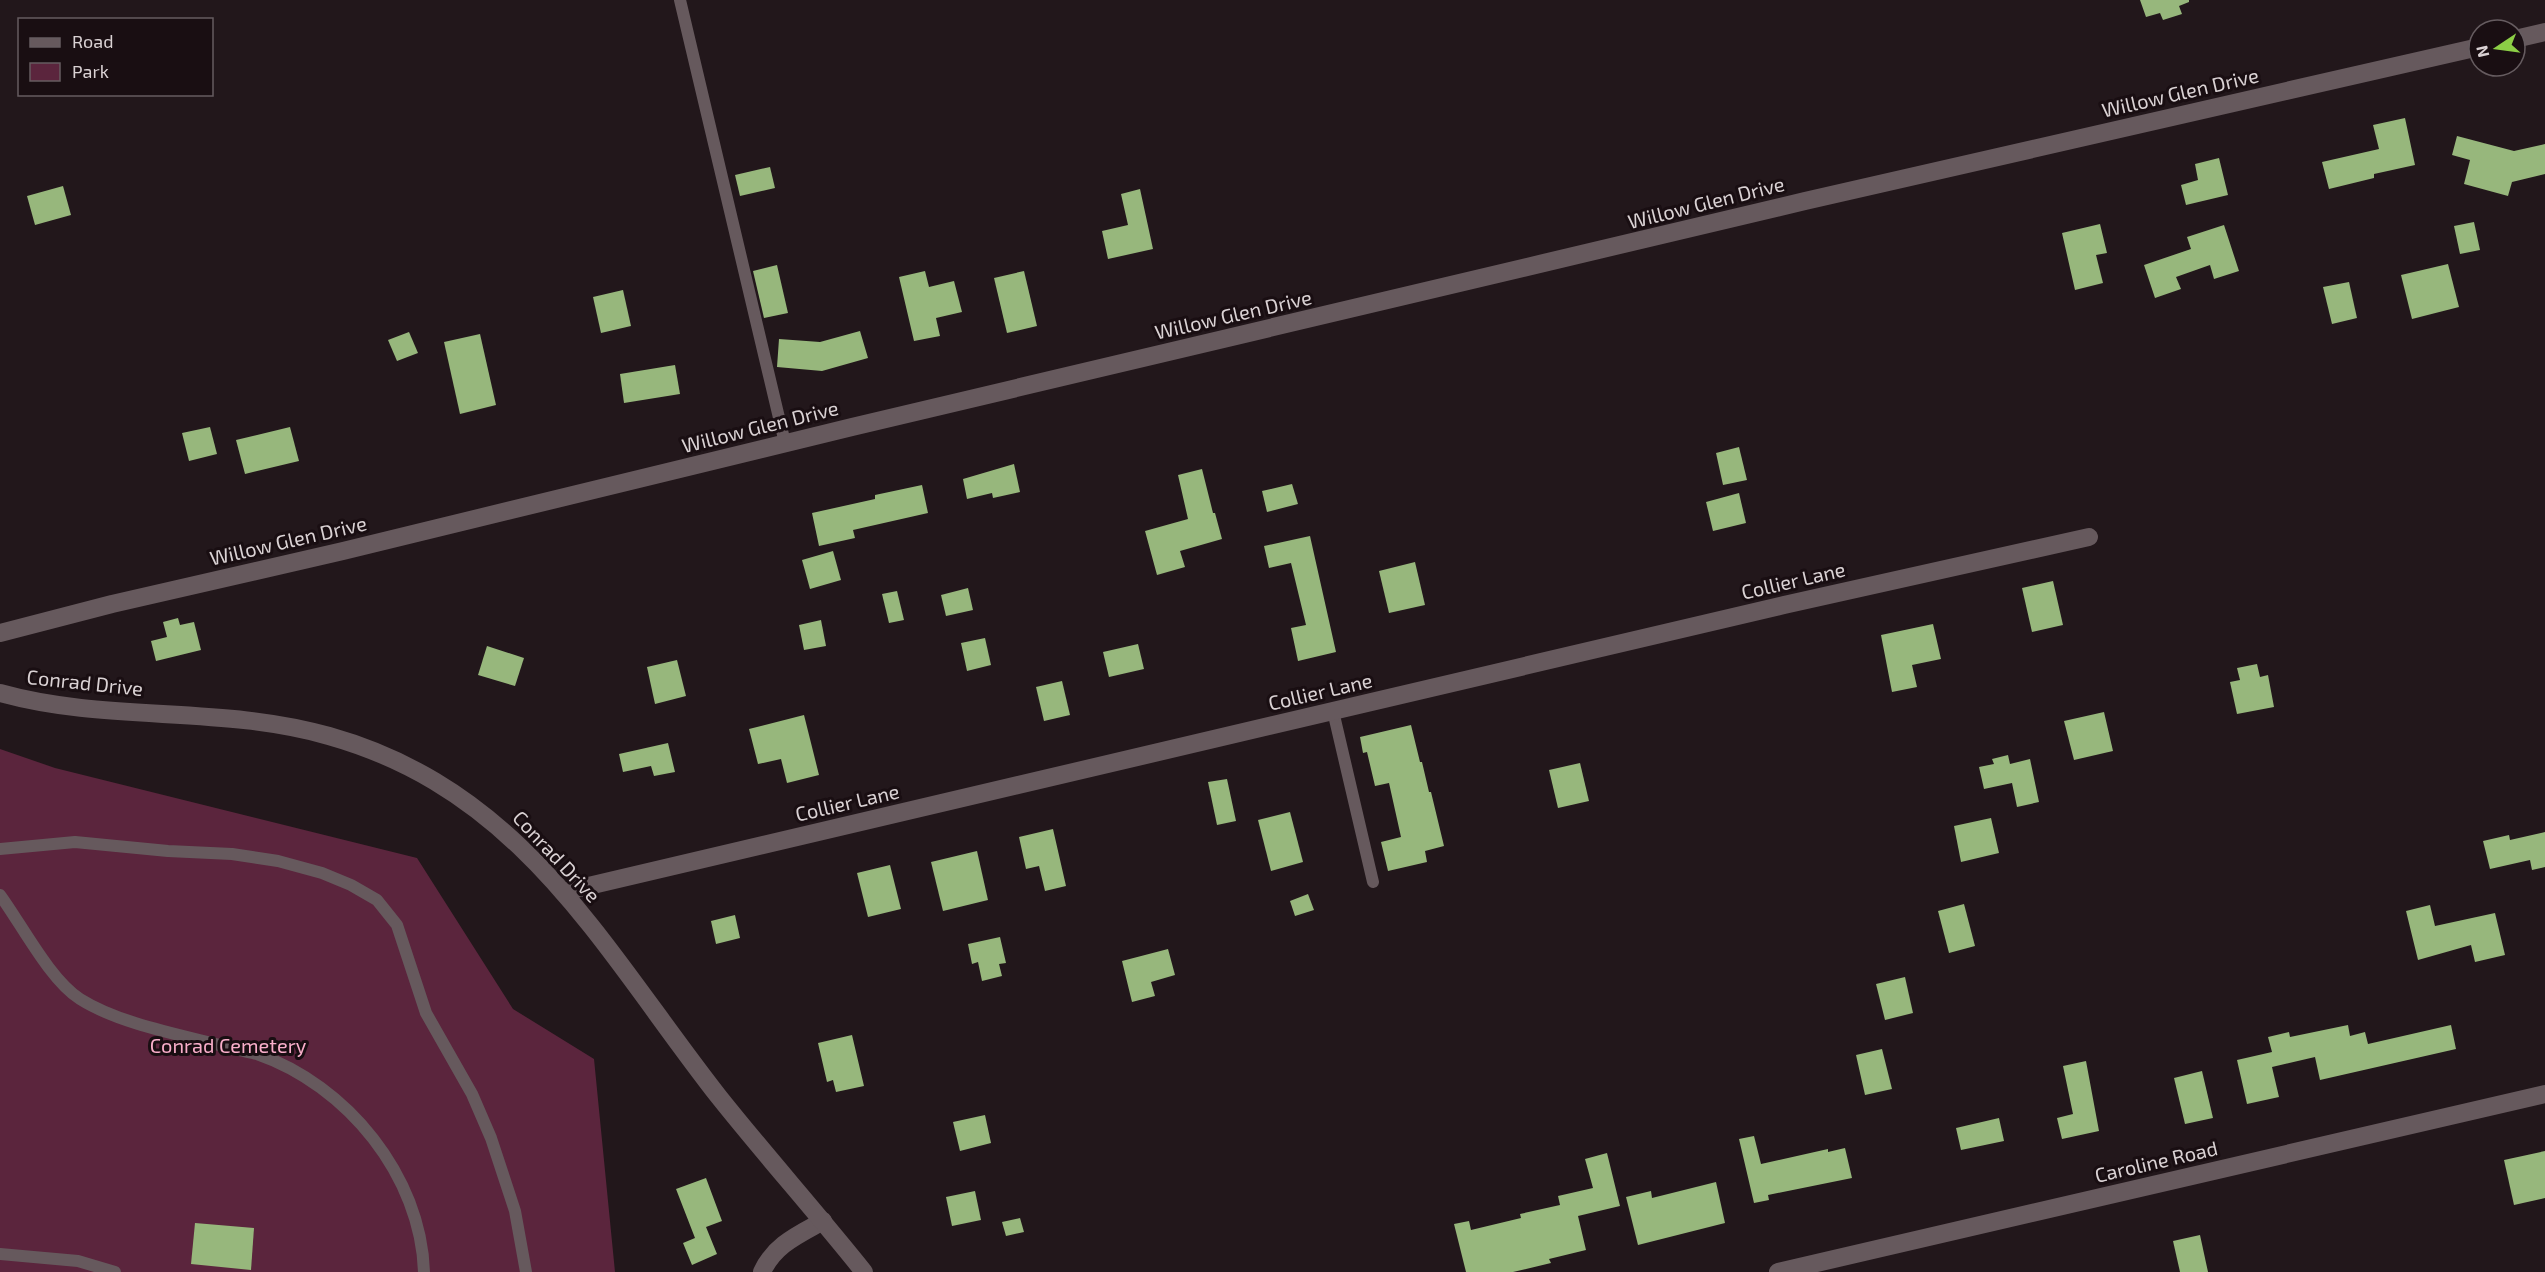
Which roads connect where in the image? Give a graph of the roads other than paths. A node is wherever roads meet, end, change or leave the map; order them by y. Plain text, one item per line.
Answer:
1 (680, 0) edge
2 (2545, 32) edge
3 (2527, 36) edge
4 (2467, 50) edge
5 (785, 443) junction
6 (2089, 537) dead end
7 (0, 633) edge
8 (0, 693) edge
9 (1333, 711) junction
10 (0, 849) edge
11 (1373, 882) dead end
12 (563, 892) junction
13 (0, 895) edge
14 (2545, 1094) edge
15 (823, 1221) junction
16 (0, 1254) edge
17 (115, 1272) edge
18 (424, 1272) edge
19 (526, 1272) edge
20 (762, 1272) edge
21 (864, 1272) edge
22 (1778, 1272) edge

1 - 5 lane
2 - 3 street
4 - 5 street, Willow Glen Drive
5 - 7 street, Willow Glen Drive
6 - 9 street, Collier Lane
8 - 12 street, Conrad Drive
9 - 11 lane
9 - 12 street, Collier Lane
10 - 19 lane
12 - 15 street, Conrad Drive
13 - 18 lane
14 - 22 street, Caroline Road
15 - 20 street
15 - 21 street, Conrad Drive
16 - 17 lane

